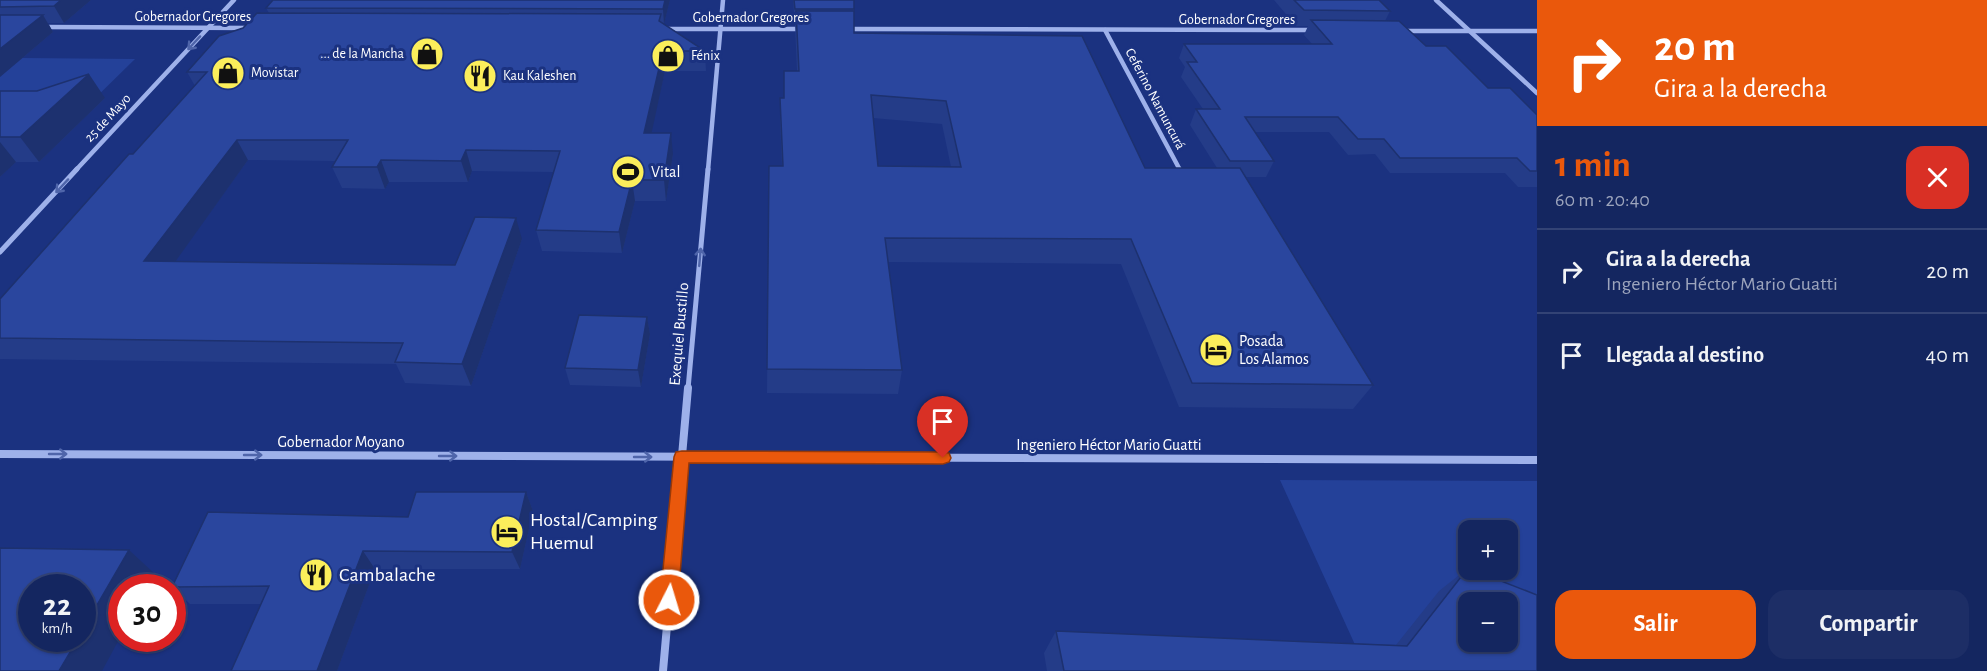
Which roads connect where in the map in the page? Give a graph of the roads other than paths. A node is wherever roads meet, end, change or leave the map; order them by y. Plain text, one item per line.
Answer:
1 (234, 0) edge
2 (723, 0) edge
3 (1436, 0) edge
4 (35, 27) edge
5 (208, 28) junction
6 (256, 28) edge
7 (661, 29) edge
8 (720, 29) junction
9 (802, 29) edge
10 (837, 29) edge
11 (1105, 30) junction
12 (1316, 30) edge
13 (1398, 31) edge
14 (1469, 31) junction
15 (1537, 31) edge
16 (1537, 93) edge
17 (1184, 179) edge
18 (0, 252) edge
19 (0, 454) edge
20 (682, 457) junction
21 (1537, 460) edge
22 (663, 671) edge

1 - 5 street, 25 de Mayo
2 - 8 street, Exequiel Bustillo
3 - 14 street
4 - 5 street, Gobernador Gregores
5 - 6 street, Gobernador Gregores
5 -> 18 street, 25 de Mayo
7 - 8 street, Gobernador Gregores
8 - 9 street, Gobernador Gregores
20 -> 8 street, Exequiel Bustillo
10 - 11 street, Gobernador Gregores
11 - 12 street, Gobernador Gregores
11 - 17 street, Ceferino Namuncurá
13 - 14 street
14 - 15 street
14 - 16 street
19 -> 20 street, Gobernador Moyano
20 - 21 street, Ingeniero Héctor Mario Guatti
20 - 22 street, Exequiel Bustillo

